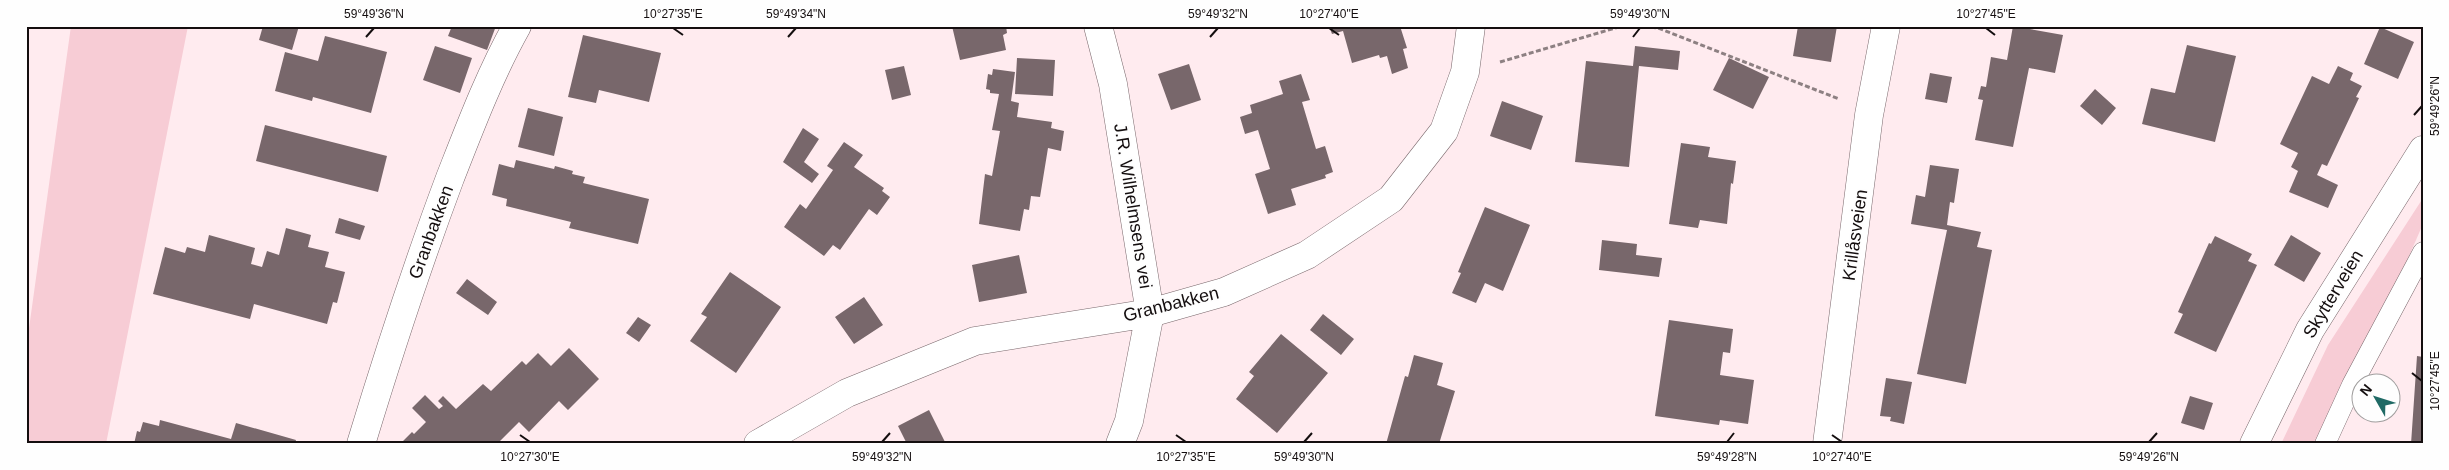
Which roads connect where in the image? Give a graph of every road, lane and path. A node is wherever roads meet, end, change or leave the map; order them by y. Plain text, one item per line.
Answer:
1 (517, 26) edge
2 (1098, 26) edge
3 (1471, 26) edge
4 (1622, 26) edge
5 (1636, 26) edge
6 (1886, 26) edge
7 (1466, 72) junction
8 (1869, 115) junction
9 (2423, 150) edge
10 (2423, 252) edge
11 (1150, 313) junction
12 (361, 444) edge
13 (758, 444) edge
14 (1120, 444) edge
15 (1827, 444) edge
16 (2254, 444) edge
17 (2325, 444) edge

1 - 12 street, Granbakken
2 - 11 street, J.R. Wilhelmsens vei
3 - 7 street, Granbakken
4 - 7 path
5 - 8 path
6 - 8 street, Krillåsveien
7 - 11 street, Granbakken
8 - 15 street, Krillåsveien
9 - 16 street, Skytterveien
10 - 17 lane
11 - 13 street, Granbakken
11 - 14 street, J.R. Wilhelmsens vei

